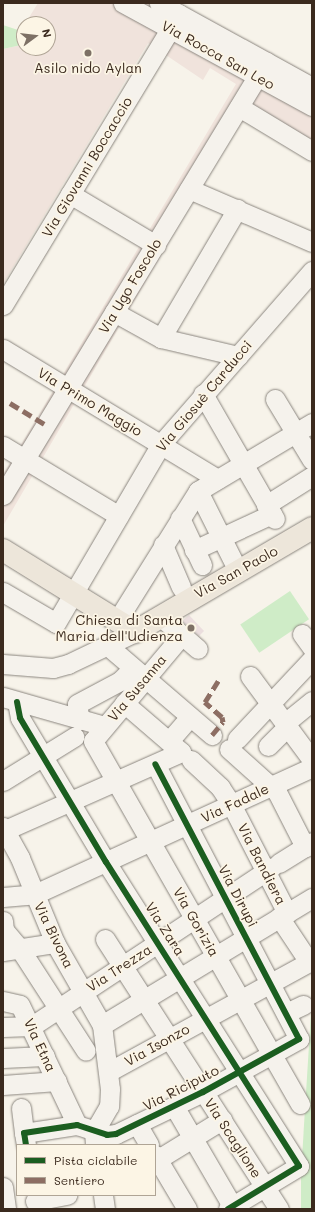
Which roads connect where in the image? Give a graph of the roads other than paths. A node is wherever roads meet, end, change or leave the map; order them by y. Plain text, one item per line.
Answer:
1 (123, 3) edge
2 (159, 3) edge
3 (175, 21) junction
4 (262, 69) junction
5 (312, 88) edge
6 (312, 106) edge
7 (239, 107) junction
8 (312, 151) edge
9 (189, 189) junction
10 (70, 194) junction
11 (236, 209) junction
12 (311, 240) edge
13 (156, 245) junction
14 (312, 271) edge
15 (3, 305) edge
16 (114, 312) junction
17 (161, 338) junction
18 (3, 349) edge
19 (238, 356) junction
20 (68, 388) junction
21 (203, 394) junction
22 (275, 399) dead end
23 (312, 422) edge
24 (295, 433) junction
25 (161, 444) junction
26 (3, 446) edge
27 (25, 459) junction
28 (312, 460) edge
29 (243, 465) junction
30 (312, 476) edge
31 (218, 479) junction
32 (198, 490) junction
33 (3, 495) edge
34 (271, 513) junction
35 (118, 516) junction
36 (180, 518) junction
37 (312, 528) edge
38 (221, 537) junction
39 (163, 546) junction
40 (3, 550) edge
41 (233, 561) dead end
42 (181, 587) dead end
43 (3, 592) edge
44 (74, 593) junction
45 (160, 616) junction
46 (118, 619) junction
47 (135, 632) junction
48 (182, 635) junction
49 (108, 646) junction
50 (198, 649) dead end
51 (312, 659) edge
52 (3, 664) edge
53 (139, 673) junction
54 (250, 676) dead end
55 (10, 699) edge
56 (312, 701) edge
57 (270, 702) junction
58 (124, 703) junction
59 (190, 716) junction
60 (80, 720) junction
61 (287, 724) junction
62 (99, 733) junction
63 (212, 735) dead end
64 (74, 737) dead end
65 (268, 746) dead end
66 (180, 751) junction
67 (44, 756) junction
68 (312, 760) edge
69 (156, 764) junction
70 (312, 768) edge
71 (5, 774) edge
72 (116, 782) junction
73 (272, 786) junction
74 (71, 802) junction
75 (231, 804) junction
76 (187, 825) junction
77 (4, 830) edge
78 (150, 842) junction
79 (309, 845) edge
80 (11, 859) edge
81 (106, 862) junction
82 (272, 868) junction
83 (35, 894) junction
84 (3, 897) edge
85 (226, 898) junction
86 (312, 898) edge
87 (283, 915) junction
88 (194, 919) junction
89 (3, 921) edge
90 (246, 938) junction
91 (105, 939) dead end
92 (160, 941) junction
93 (55, 943) junction
94 (11, 950) edge
95 (216, 956) junction
96 (309, 962) joint
97 (123, 966) junction
98 (182, 976) junction
99 (270, 983) junction
100 (84, 992) junction
101 (144, 999) junction
102 (240, 1000) junction
103 (3, 1001) edge
104 (302, 1005) dead end
105 (59, 1008) junction
106 (286, 1013) junction
107 (207, 1018) junction
108 (102, 1025) junction
109 (32, 1026) junction
110 (3, 1027) edge
111 (169, 1039) junction
112 (299, 1039) joint
113 (86, 1051) dead end
114 (271, 1054) junction
115 (45, 1056) junction
116 (3, 1058) edge
117 (241, 1071) junction
118 (110, 1080) junction
119 (57, 1081) junction
120 (3, 1085) edge
121 (204, 1092) junction
122 (300, 1104) dead end
123 (174, 1106) junction
124 (21, 1108) dead end
125 (222, 1120) junction
126 (137, 1124) junction
127 (83, 1132) edge
128 (48, 1137) edge
129 (192, 1138) junction
130 (25, 1139) edge
131 (148, 1144) edge
132 (156, 1154) edge
133 (156, 1158) edge
134 (265, 1187) junction
135 (103, 1196) edge
136 (65, 1200) edge
137 (35, 1202) edge
138 (231, 1208) edge
139 (105, 1209) edge
140 (187, 1209) edge
141 (279, 1209) edge

1 - 3 street, Via Rocca San Leo
2 - 3 street, Via Rocca San Leo
3 - 4 street, Via Rocca San Leo
3 - 10 street, Via Giovanni Boccaccio
4 - 5 street, Via Rocca San Leo
4 - 6 street, Via Rocca San Leo
4 - 7 street, Via Ugo Foscolo
7 - 8 street
7 - 9 street, Via Ugo Foscolo
9 - 11 street
9 - 13 street, Via Ugo Foscolo
10 - 13 street
10 - 15 street, Via Giovanni Boccaccio
11 - 12 street
11 - 17 street
13 - 16 street, Via Ugo Foscolo
14 - 19 street, Via Giosuè Carducci
16 - 17 street
16 - 20 street, Via Ugo Foscolo
17 - 19 street
18 - 20 street, Via Primo Maggio
19 - 21 street, Via Giosuè Carducci
20 - 25 street, Via Primo Maggio
20 - 27 street, Via Ugo Foscolo
21 - 25 street, Via Giosuè Carducci
21 - 29 street
22 - 24 street
23 - 24 street
24 - 28 street
24 - 29 street
25 - 31 street, Via Primo Maggio
25 - 35 street, Via Giosuè Carducci
26 - 27 street
27 - 33 street, Via Ugo Foscolo
27 - 35 street
29 - 31 street
29 - 34 street
30 - 34 street
31 - 32 street
32 - 36 street
32 - 38 street
34 - 38 street
35 - 44 street, Via Giosuè Carducci
36 - 38 street
36 - 39 street
37 - 45 main road, Via San Paolo
38 - 41 street
39 - 42 street
39 - 46 street
40 - 44 main road
43 - 44 street, Via Giosuè Carducci
44 - 46 main road
45 - 47 main road, Via San Paolo
45 - 48 street
46 - 47 main road
47 - 49 street, Via San Paolo
48 - 50 street
48 - 53 street, Via Susanna
49 - 52 street, Via San Paolo
49 - 53 street
51 - 57 street
53 - 58 street, Via Susanna
53 - 59 street
53 - 60 street
54 - 57 street
55 - 60 street
55 - 67 street, Via Zara
56 - 61 street
57 - 61 street
57 - 73 street
58 - 62 street, Via Susanna
58 - 66 street, Via Bandiera
59 - 63 street
59 - 66 street
60 - 62 street
61 - 65 street
61 - 68 street
62 - 72 street, Via Gorizia
64 - 67 street
66 - 69 street
66 - 75 street, Via Bandiera
67 - 71 street
67 - 74 street, Via Zara
69 - 72 street
69 - 76 street, Via Dirupi
70 - 73 street, Via Fadale
72 - 74 street
72 - 78 street, Via Gorizia
73 - 75 street, Via Fadale
73 - 79 street
74 - 77 street
74 - 81 street, Via Zara
75 - 76 street, Via Fadale
75 - 82 street, Via Bandiera
76 - 78 street, Via Fadale
76 - 85 street, Via Dirupi
77 - 80 street, Via Bivona
78 - 81 street, Via Fadale
78 - 88 street, Via Gorizia
79 - 82 street, Via Trezza
80 - 83 street, Via Bivona
81 - 83 street, Via Fadale
81 - 92 street, Via Zara
82 - 85 street, Via Trezza
82 - 87 street, Via Bandiera
83 - 84 street, Via Fadale
83 - 93 street, Via Bivona
85 - 88 street, Via Trezza
85 - 90 street, Via Dirupi
86 - 87 street
87 - 90 street
87 - 96 street, Via Bandiera
88 - 92 street, Via Trezza
88 - 95 street, Via Gorizia
89 - 94 street
90 - 95 street
90 - 99 street, Via Dirupi
91 - 97 street, Via Scaglione
92 - 97 street, Via Trezza
92 - 98 street, Via Zara
93 - 94 street
93 - 100 street, Via Bivona
94 - 105 street
95 - 98 street
95 - 102 street, Via Gorizia
96 - 99 street, Via Isonzo
97 - 100 street, Via Trezza
97 - 101 street, Via Scaglione
98 - 101 street
98 - 107 street, Via Zara
99 - 102 street, Via Isonzo
99 - 106 street, Via Dirupi
100 - 105 street, Via Trezza
100 - 108 street, Via Bivona
101 - 108 street
101 - 111 street, Via Scaglione
102 - 107 street, Via Isonzo
102 - 114 street, Via Gorizia
103 - 109 street, Via Etna
104 - 106 street
105 - 109 street, Via Trezza
105 - 113 street
106 - 112 street, Via Dirupi
107 - 111 street, Via Isonzo
107 - 117 street, Via Zara
108 - 118 street, Via Bivona
109 - 110 street
109 - 115 street, Via Etna
111 - 118 street, Via Isonzo
111 - 121 street, Via Scaglione
112 - 114 street, Via Riciputo
114 - 117 street, Via Riciputo
114 - 122 street, Via Gorizia
115 - 116 street
115 - 119 street, Via Etna
117 - 121 street, Via Riciputo
117 - 134 street, Via Zara
118 - 127 street, Via Bivona
119 - 120 street
119 - 127 street, Via Etna
121 - 123 street, Via Riciputo
121 - 125 street, Via Scaglione
123 - 126 street, Via Riciputo
123 - 129 street
124 - 130 street
125 - 129 street
125 - 134 street, Via Scaglione
126 - 127 street, Via Riciputo
126 - 131 street
127 - 128 street
128 - 130 street
129 - 132 street
129 - 138 street
133 - 140 street
134 - 138 street
134 - 141 street, Via Scaglione
135 - 139 street
136 - 137 street

